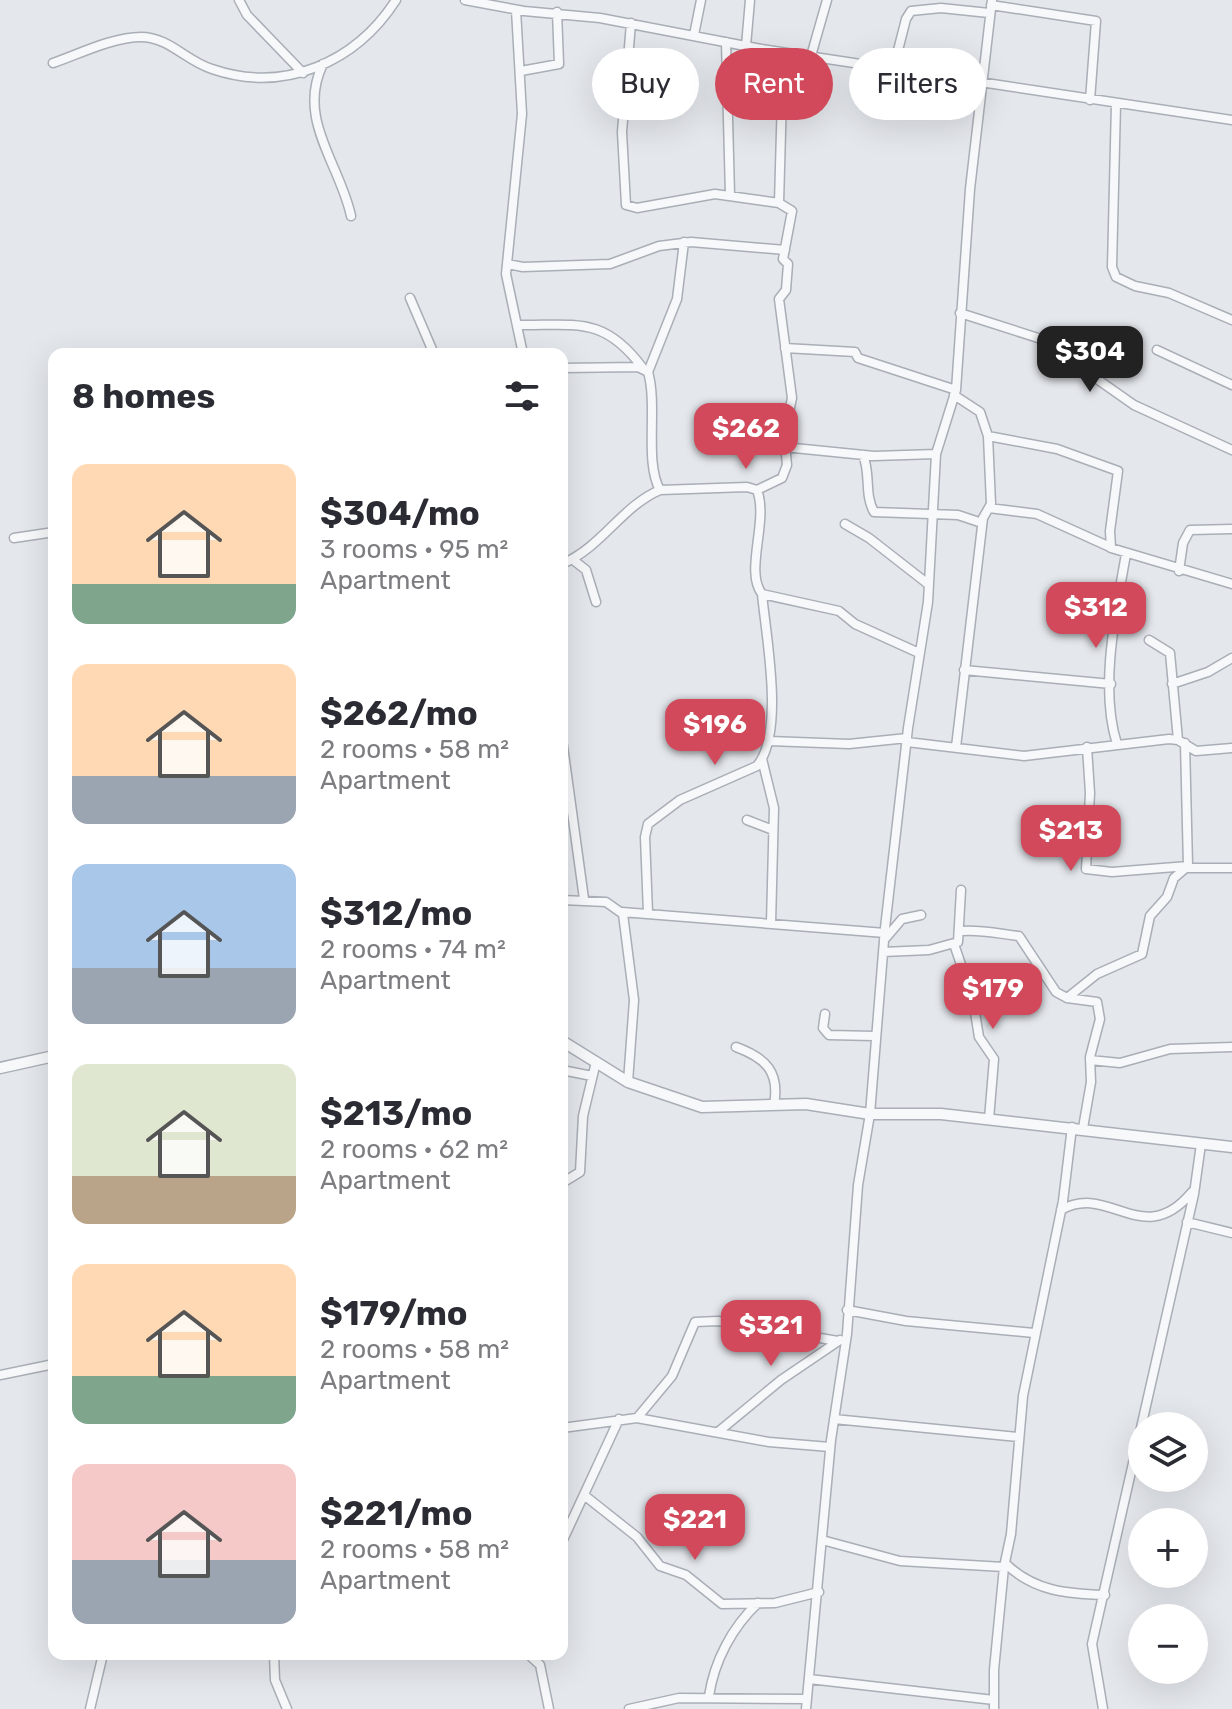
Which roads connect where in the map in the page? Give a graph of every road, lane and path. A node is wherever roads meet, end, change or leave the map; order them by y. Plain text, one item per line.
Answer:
1 (239, 0) edge
2 (396, 0) edge
3 (465, 0) edge
4 (525, 0) edge
5 (701, 0) edge
6 (750, 0) edge
7 (827, 0) edge
8 (991, 6) edge
9 (520, 10) junction
10 (557, 12) junction
11 (631, 23) junction
12 (694, 35) junction
13 (726, 42) junction
14 (746, 46) junction
15 (756, 48) edge
16 (813, 48) edge
17 (899, 48) edge
18 (984, 48) edge
19 (53, 63) dead end
20 (323, 64) junction
21 (521, 71) junction
22 (303, 73) junction
23 (986, 84) edge
24 (1090, 100) junction
25 (1116, 104) junction
26 (781, 120) edge
27 (976, 120) edge
28 (1232, 120) edge
29 (730, 195) junction
30 (779, 203) junction
31 (351, 216) dead end
32 (684, 242) junction
33 (785, 250) junction
34 (507, 264) junction
35 (410, 298) dead end
36 (960, 313) junction
37 (1232, 320) edge
38 (517, 325) junction
39 (431, 348) edge
40 (522, 348) edge
41 (785, 348) junction
42 (1157, 350) dead end
43 (568, 368) edge
44 (645, 370) junction
45 (1232, 385) edge
46 (955, 393) junction
47 (988, 436) junction
48 (784, 447) junction
49 (1231, 447) edge
50 (936, 454) junction
51 (863, 455) junction
52 (660, 490) junction
53 (757, 490) junction
54 (989, 508) junction
55 (934, 516) junction
56 (982, 523) junction
57 (845, 524) dead end
58 (1232, 529) edge
59 (48, 533) edge
60 (14, 538) dead end
61 (1110, 547) junction
62 (1126, 554) junction
63 (572, 559) junction
64 (568, 561) edge
65 (1179, 571) junction
66 (928, 584) junction
67 (1232, 584) edge
68 (762, 594) junction
69 (596, 602) dead end
70 (1149, 640) dead end
71 (919, 653) junction
72 (1232, 658) edge
73 (964, 670) junction
74 (1111, 684) junction
75 (1172, 684) junction
76 (907, 740) junction
77 (769, 741) junction
78 (1182, 742) junction
79 (1117, 744) junction
80 (956, 747) junction
81 (1087, 747) junction
82 (1232, 748) edge
83 (762, 759) junction
84 (568, 783) edge
85 (747, 820) dead end
86 (773, 830) junction
87 (1187, 867) junction
88 (1232, 868) edge
89 (961, 890) dead end
90 (584, 899) junction
91 (568, 900) edge
92 (622, 912) junction
93 (648, 913) junction
94 (921, 915) dead end
95 (771, 923) junction
96 (961, 931) junction
97 (884, 936) junction
98 (954, 944) junction
99 (883, 952) junction
100 (1067, 998) junction
101 (825, 1014) dead end
102 (874, 1036) junction
103 (568, 1045) edge
104 (736, 1047) dead end
105 (1232, 1047) edge
106 (48, 1057) edge
107 (1090, 1060) junction
108 (596, 1062) junction
109 (0, 1068) edge
110 (568, 1071) edge
111 (592, 1076) junction
112 (628, 1082) junction
113 (774, 1105) junction
114 (870, 1114) junction
115 (989, 1119) junction
116 (1077, 1127) junction
117 (1201, 1144) junction
118 (1232, 1146) edge
119 (568, 1179) edge
120 (1194, 1189) junction
121 (1061, 1210) junction
122 (1187, 1222) junction
123 (1232, 1233) edge
124 (847, 1310) junction
125 (1034, 1333) junction
126 (847, 1334) junction
127 (838, 1341) junction
128 (48, 1365) edge
129 (0, 1375) edge
130 (637, 1418) junction
131 (619, 1419) junction
132 (834, 1419) junction
133 (568, 1427) edge
134 (718, 1432) junction
135 (1019, 1437) junction
136 (830, 1447) junction
137 (584, 1495) junction
138 (568, 1529) edge
139 (822, 1540) junction
140 (1004, 1565) junction
141 (819, 1592) junction
142 (1105, 1595) junction
143 (758, 1603) junction
144 (102, 1660) edge
145 (274, 1660) edge
146 (535, 1660) edge
147 (540, 1660) edge
148 (540, 1665) junction
149 (809, 1679) junction
150 (709, 1696) junction
151 (807, 1699) junction
152 (994, 1704) edge
153 (90, 1709) edge
154 (287, 1709) edge
155 (549, 1709) edge
156 (629, 1709) edge
157 (806, 1709) edge
158 (1103, 1709) edge

1 - 22 street
2 - 20 street
3 - 9 street
4 - 9 street
5 - 12 street
6 - 14 street
7 - 16 street
8 - 17 street
8 - 18 street
8 - 24 street
9 - 10 street
9 - 21 street
10 - 11 street
10 - 21 street
11 - 12 street
11 - 29 street
12 - 13 street
13 - 14 street
13 - 29 street
14 - 15 street
19 - 22 street
20 - 22 street
20 - 31 street
21 - 34 street
23 - 24 street
24 - 25 street
25 - 28 street
25 - 37 street
26 - 30 street
27 - 36 street
29 - 30 street
30 - 33 street
32 - 33 street
32 - 34 street
32 - 44 street
33 - 41 street
34 - 38 street
35 - 39 street
36 - 46 street
36 - 49 street
38 - 40 street
38 - 44 street
41 - 46 street
41 - 48 street
42 - 45 street
43 - 44 street
44 - 52 street
46 - 47 street
46 - 50 street
47 - 54 street
47 - 61 street
48 - 51 street
48 - 53 street
50 - 51 street
50 - 55 street
51 - 55 street
52 - 53 street
52 - 63 street
53 - 68 street
54 - 56 street
54 - 61 street
55 - 56 street
55 - 66 street
56 - 73 street
57 - 66 street
58 - 65 street
59 - 60 street
61 - 62 street
62 - 65 street
62 - 74 street
63 - 64 street
63 - 69 street
65 - 67 street
66 - 71 street
68 - 71 street
68 - 77 street
70 - 75 street
71 - 76 street
72 - 75 street
73 - 74 street
73 - 80 street
74 - 79 street
75 - 78 street
76 - 77 street
76 - 80 street
76 - 97 street
77 - 83 street
78 - 79 street
78 - 82 street
78 - 87 street
79 - 81 street
80 - 81 street
81 - 87 street
83 - 86 street
83 - 93 street
84 - 90 street
85 - 86 street
86 - 95 street
87 - 88 street
87 - 100 street
89 - 96 street
90 - 91 street
90 - 92 street
92 - 93 street
92 - 112 street
93 - 95 street
94 - 97 street
95 - 97 street
96 - 98 street
96 - 100 street
97 - 99 street
98 - 99 street
98 - 115 street
99 - 102 street
100 - 107 street
101 - 102 street
102 - 114 street
103 - 108 street
104 - 113 street
105 - 107 street
106 - 109 street
107 - 116 street
108 - 111 street
108 - 112 street
110 - 111 street
111 - 119 street
112 - 113 street
113 - 114 street
114 - 115 street
114 - 124 street
115 - 116 street
116 - 117 street
116 - 121 street
117 - 118 street
117 - 120 street
120 - 121 street
120 - 122 street
121 - 125 street
122 - 123 street
122 - 142 street
124 - 125 street
124 - 126 street
125 - 135 street
126 - 127 street
126 - 132 street
127 - 130 street
127 - 134 street
128 - 129 street
130 - 131 street
130 - 134 street
131 - 133 street
131 - 137 street
132 - 135 street
132 - 136 street
134 - 136 street
135 - 140 street
136 - 139 street
137 - 138 street
137 - 143 street
139 - 140 street
139 - 141 street
140 - 142 street
140 - 152 street
141 - 143 street
141 - 149 street
142 - 158 street
143 - 150 street
144 - 153 street
145 - 154 street
146 - 148 street
147 - 148 street
148 - 155 street
149 - 151 street
149 - 152 street
150 - 151 street
150 - 156 street
151 - 157 street

